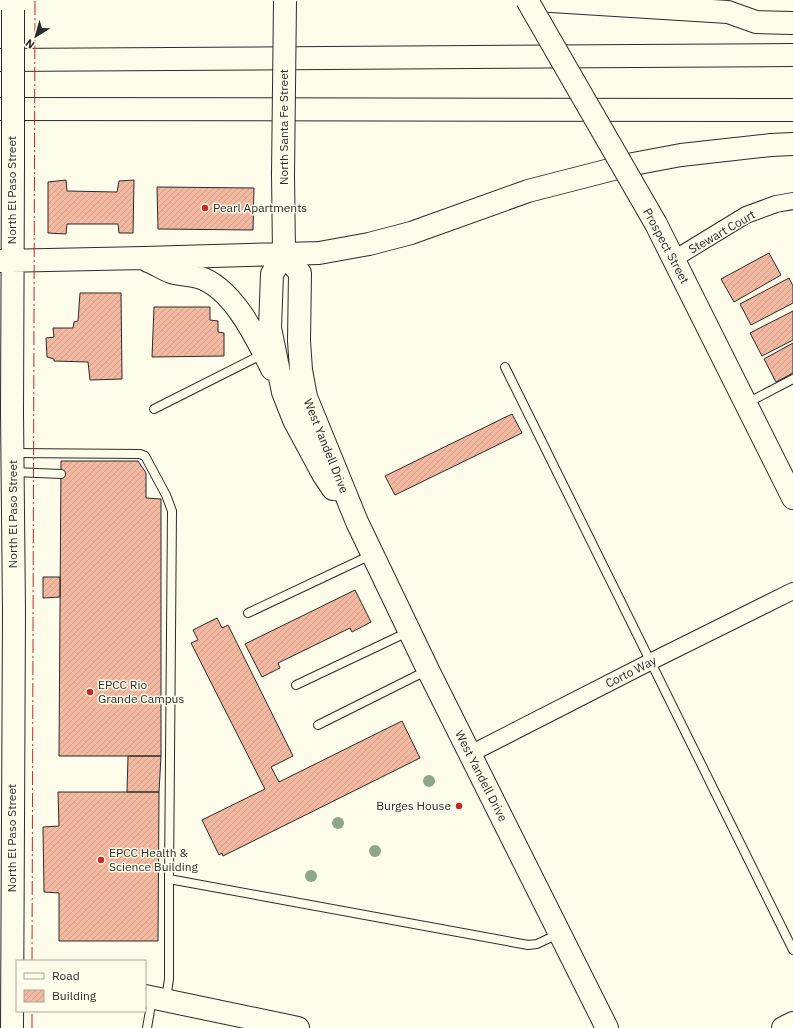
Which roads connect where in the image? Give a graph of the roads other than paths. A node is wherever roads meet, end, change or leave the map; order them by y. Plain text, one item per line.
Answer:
1 (527, 0) edge
2 (535, 0) edge
3 (285, 1) edge
4 (13, 5) edge
5 (793, 23) edge
6 (793, 55) edge
7 (0, 60) edge
8 (0, 109) edge
9 (793, 110) edge
10 (793, 144) edge
11 (793, 200) edge
12 (284, 254) junction
13 (144, 258) junction
14 (674, 259) junction
15 (6, 261) edge
16 (264, 354) junction
17 (505, 367) dead end
18 (793, 379) edge
19 (283, 392) junction
20 (746, 404) junction
21 (154, 409) dead end
22 (13, 462) junction
23 (61, 474) dead end
24 (793, 498) edge
25 (357, 522) junction
26 (372, 555) junction
27 (793, 591) edge
28 (248, 613) dead end
29 (409, 631) junction
30 (650, 662) junction
31 (428, 670) junction
32 (296, 685) dead end
33 (318, 725) dead end
34 (470, 754) junction
35 (169, 879) junction
36 (560, 933) junction
37 (793, 950) edge
38 (10, 971) edge
39 (154, 998) edge
40 (793, 1023) edge
41 (12, 1028) edge
42 (147, 1028) edge
43 (298, 1028) edge
44 (607, 1028) edge
45 (783, 1028) edge

1 - 14 main road, Prospect Street, bridge
2 - 5 main road
3 - 12 main road, North Santa Fe Street, bridge
4 - 15 main road, North El Paso Street, bridge
6 - 7 main road
8 - 9 main road
10 - 12 main road
11 - 14 street, Stewart Court
12 - 13 main road
12 - 19 main road, West Yandell Drive
12 - 25 main road, West Yandell Drive
13 - 15 main road
13 - 16 main road
14 - 20 main road, Prospect Street
15 - 22 main road, North El Paso Street
16 - 19 main road
16 - 21 lane
17 - 30 lane
18 - 20 lane
19 - 25 main road, West Yandell Drive
20 - 24 main road, Prospect Street
22 - 23 lane
22 - 35 lane
22 - 38 main road, North El Paso Street
25 - 26 main road, West Yandell Drive
26 - 28 lane
26 - 29 main road, West Yandell Drive
27 - 30 street, Corto Way
29 - 31 main road, West Yandell Drive
29 - 32 lane
30 - 34 street, Corto Way
30 - 37 lane
31 - 33 lane
31 - 34 main road, West Yandell Drive
34 - 36 main road, West Yandell Drive
35 - 36 lane
35 - 39 lane
36 - 44 main road, West Yandell Drive
38 - 41 main road, North El Paso Street
39 - 42 lane
39 - 43 main road
40 - 45 main road

